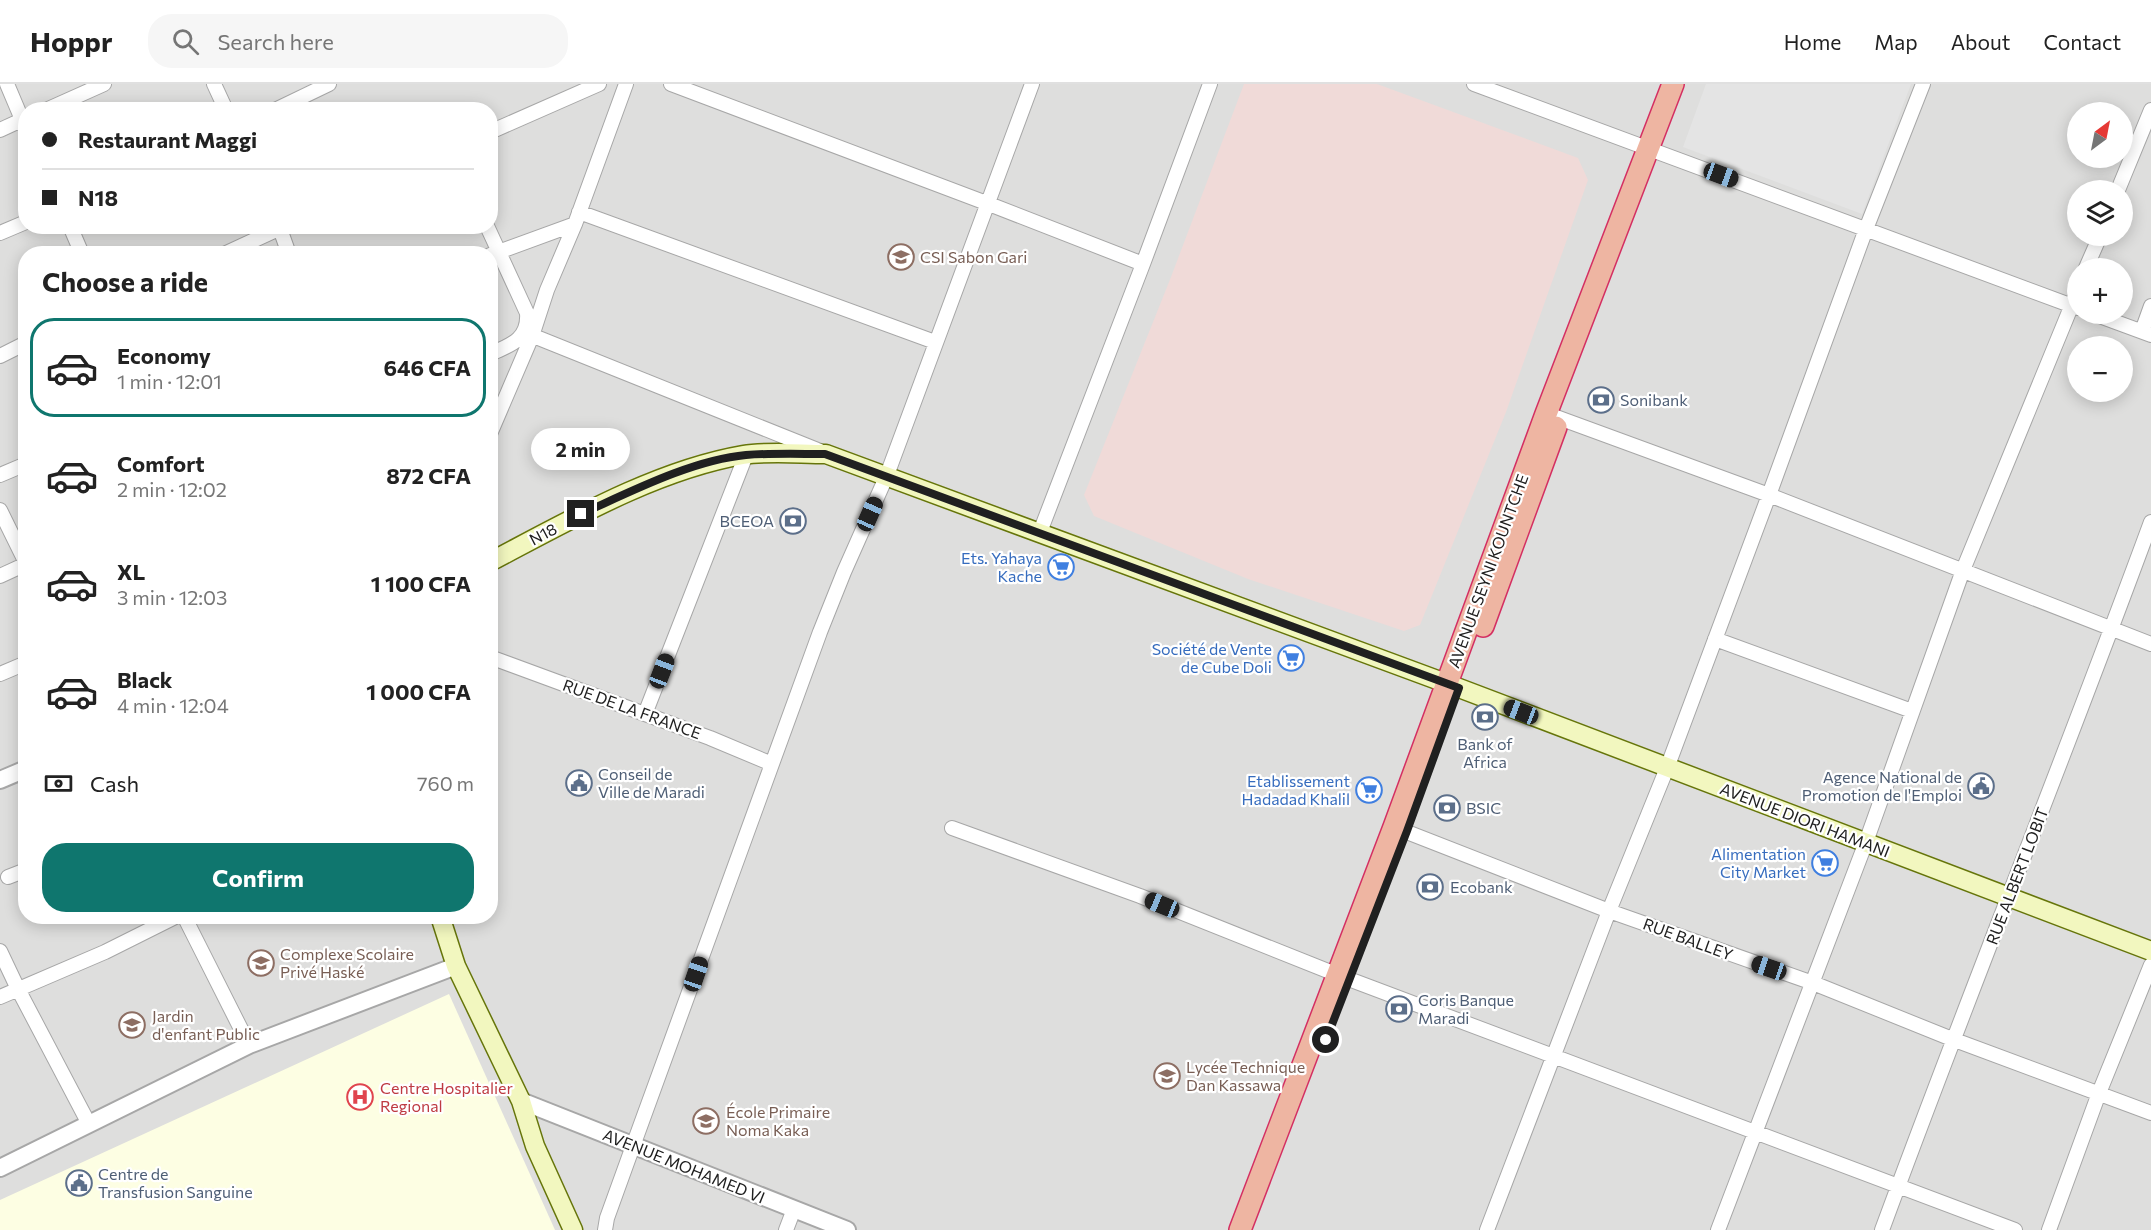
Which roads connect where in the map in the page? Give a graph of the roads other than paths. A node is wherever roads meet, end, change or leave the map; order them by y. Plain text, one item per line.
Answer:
1 (7, 84) edge
2 (104, 84) edge
3 (214, 84) edge
4 (329, 84) edge
5 (599, 84) edge
6 (626, 84) edge
7 (671, 84) edge
8 (1032, 84) edge
9 (1209, 84) edge
10 (1474, 84) edge
11 (1673, 84) edge
12 (1685, 84) edge
13 (1923, 84) edge
14 (63, 102) edge
15 (222, 102) edge
16 (292, 102) edge
17 (18, 109) edge
18 (2150, 113) edge
19 (18, 124) edge
20 (498, 128) edge
21 (0, 130) edge
22 (1657, 148) junction
23 (2122, 180) edge
24 (989, 204) junction
25 (577, 218) junction
26 (18, 225) edge
27 (1866, 229) junction
28 (0, 233) edge
29 (266, 234) edge
30 (241, 246) edge
31 (498, 251) edge
32 (498, 260) edge
33 (1143, 264) junction
34 (2067, 303) edge
35 (2151, 306) edge
36 (2067, 323) edge
37 (2121, 324) edge
38 (2146, 333) edge
39 (528, 334) junction
40 (935, 342) junction
41 (18, 348) edge
42 (498, 350) edge
43 (0, 356) edge
44 (498, 413) edge
45 (1553, 416) junction
46 (825, 454) junction
47 (746, 455) junction
48 (18, 467) edge
49 (0, 475) edge
50 (887, 475) junction
51 (1769, 495) junction
52 (0, 510) edge
53 (2151, 522) edge
54 (1040, 532) junction
55 (18, 547) edge
56 (498, 558) edge
57 (18, 568) edge
58 (1963, 570) junction
59 (0, 576) edge
60 (2111, 630) junction
61 (1716, 639) junction
62 (2151, 644) edge
63 (498, 660) edge
64 (18, 666) edge
65 (0, 674) edge
66 (1452, 686) junction
67 (1912, 711) junction
68 (645, 714) junction
69 (772, 764) junction
70 (1667, 768) junction
71 (18, 772) edge
72 (0, 780) edge
73 (952, 828) dead end
74 (1400, 829) junction
75 (1866, 842) junction
76 (18, 873) edge
77 (8, 877) dead end
78 (2009, 898) junction
79 (1609, 911) junction
80 (161, 924) edge
81 (188, 924) edge
82 (443, 924) edge
83 (0, 951) edge
84 (2151, 951) edge
85 (2151, 965) edge
86 (456, 966) junction
87 (1343, 977) junction
88 (1813, 983) junction
89 (18, 989) junction
90 (0, 997) edge
91 (1952, 1039) junction
92 (249, 1045) junction
93 (1554, 1056) junction
94 (2099, 1093) junction
95 (521, 1101) junction
96 (2151, 1113) edge
97 (89, 1124) junction
98 (1755, 1131) junction
99 (633, 1146) junction
100 (0, 1168) edge
101 (1898, 1186) junction
102 (794, 1209) junction
103 (573, 1230) edge
104 (605, 1230) edge
105 (786, 1230) edge
106 (847, 1230) edge
107 (1240, 1230) edge
108 (1256, 1230) edge
109 (1487, 1230) edge
110 (1718, 1230) edge
111 (1881, 1230) edge
112 (2015, 1230) edge
113 (2049, 1230) edge

1 - 17 street
2 - 14 street
3 - 15 street
4 - 16 street
5 - 20 street
6 - 25 street
7 - 24 street
8 - 24 street
9 - 33 street
10 - 22 street
11 - 22 highway
12 - 22 highway
13 - 27 street
18 - 23 street
19 - 21 street
22 - 27 street
22 - 45 highway, AVENUE SEYNI KOUNTCHE
24 - 33 street
24 - 40 street
25 - 31 street
25 - 39 street
25 - 40 street
26 - 28 street
27 - 34 street
27 - 51 street
29 - 30 street
32 - 39 street
33 - 54 street
35 - 38 street
36 - 58 street
37 - 38 street
39 - 42 street
39 - 44 street
39 - 46 street
40 - 50 street
41 - 43 street
45 - 51 street
45 - 66 highway, AVENUE SEYNI KOUNTCHE
46 - 47 main road, N18
46 - 50 main road, N18
47 - 56 main road, N18
47 - 68 street
48 - 49 street
50 - 54 main road, N18
50 - 69 street
51 - 58 street
51 - 61 street
52 - 55 street
53 - 60 street, RUE ALBERT LOBIT
54 - 66 main road, N18
57 - 59 street
58 - 60 street
58 - 67 street
60 - 62 street
60 - 78 street, RUE ALBERT LOBIT
61 - 67 street
61 - 70 street
63 - 68 street, RUE DE LA FRANCE
64 - 65 street
66 - 70 main road, AVENUE DIORI HAMANI
66 - 74 highway, AVENUE SEYNI KOUNTCHE
67 - 75 street
68 - 69 street, RUE DE LA FRANCE
69 - 99 street
70 - 75 main road, AVENUE DIORI HAMANI
70 - 79 street
71 - 72 street
73 - 87 street
74 - 79 street, RUE BALLEY
74 - 87 highway, AVENUE SEYNI KOUNTCHE
75 - 78 main road, AVENUE DIORI HAMANI
75 - 88 street
76 - 77 street
78 - 84 main road, AVENUE DIORI HAMANI
78 - 91 street, RUE ALBERT LOBIT
79 - 88 street, RUE BALLEY
79 - 93 street
80 - 89 street
81 - 92 street
82 - 86 main road
83 - 89 street
85 - 94 street
86 - 92 street
86 - 95 main road
87 - 93 street
87 - 107 highway, AVENUE SEYNI KOUNTCHE
87 - 108 highway, AVENUE SEYNI KOUNTCHE
88 - 91 street, RUE BALLEY
88 - 98 street
89 - 90 street
89 - 97 street
91 - 94 street, RUE BALLEY
91 - 101 street, RUE ALBERT LOBIT
92 - 97 street
93 - 98 street
93 - 109 street
94 - 96 street, RUE BALLEY
94 - 113 street
95 - 99 street, AVENUE MOHAMED VI
95 - 103 main road
97 - 100 street
98 - 101 street
98 - 110 street
99 - 102 street, AVENUE MOHAMED VI
99 - 104 street
101 - 111 street, RUE ALBERT LOBIT
101 - 112 street
102 - 105 street
102 - 106 street, AVENUE MOHAMED VI

